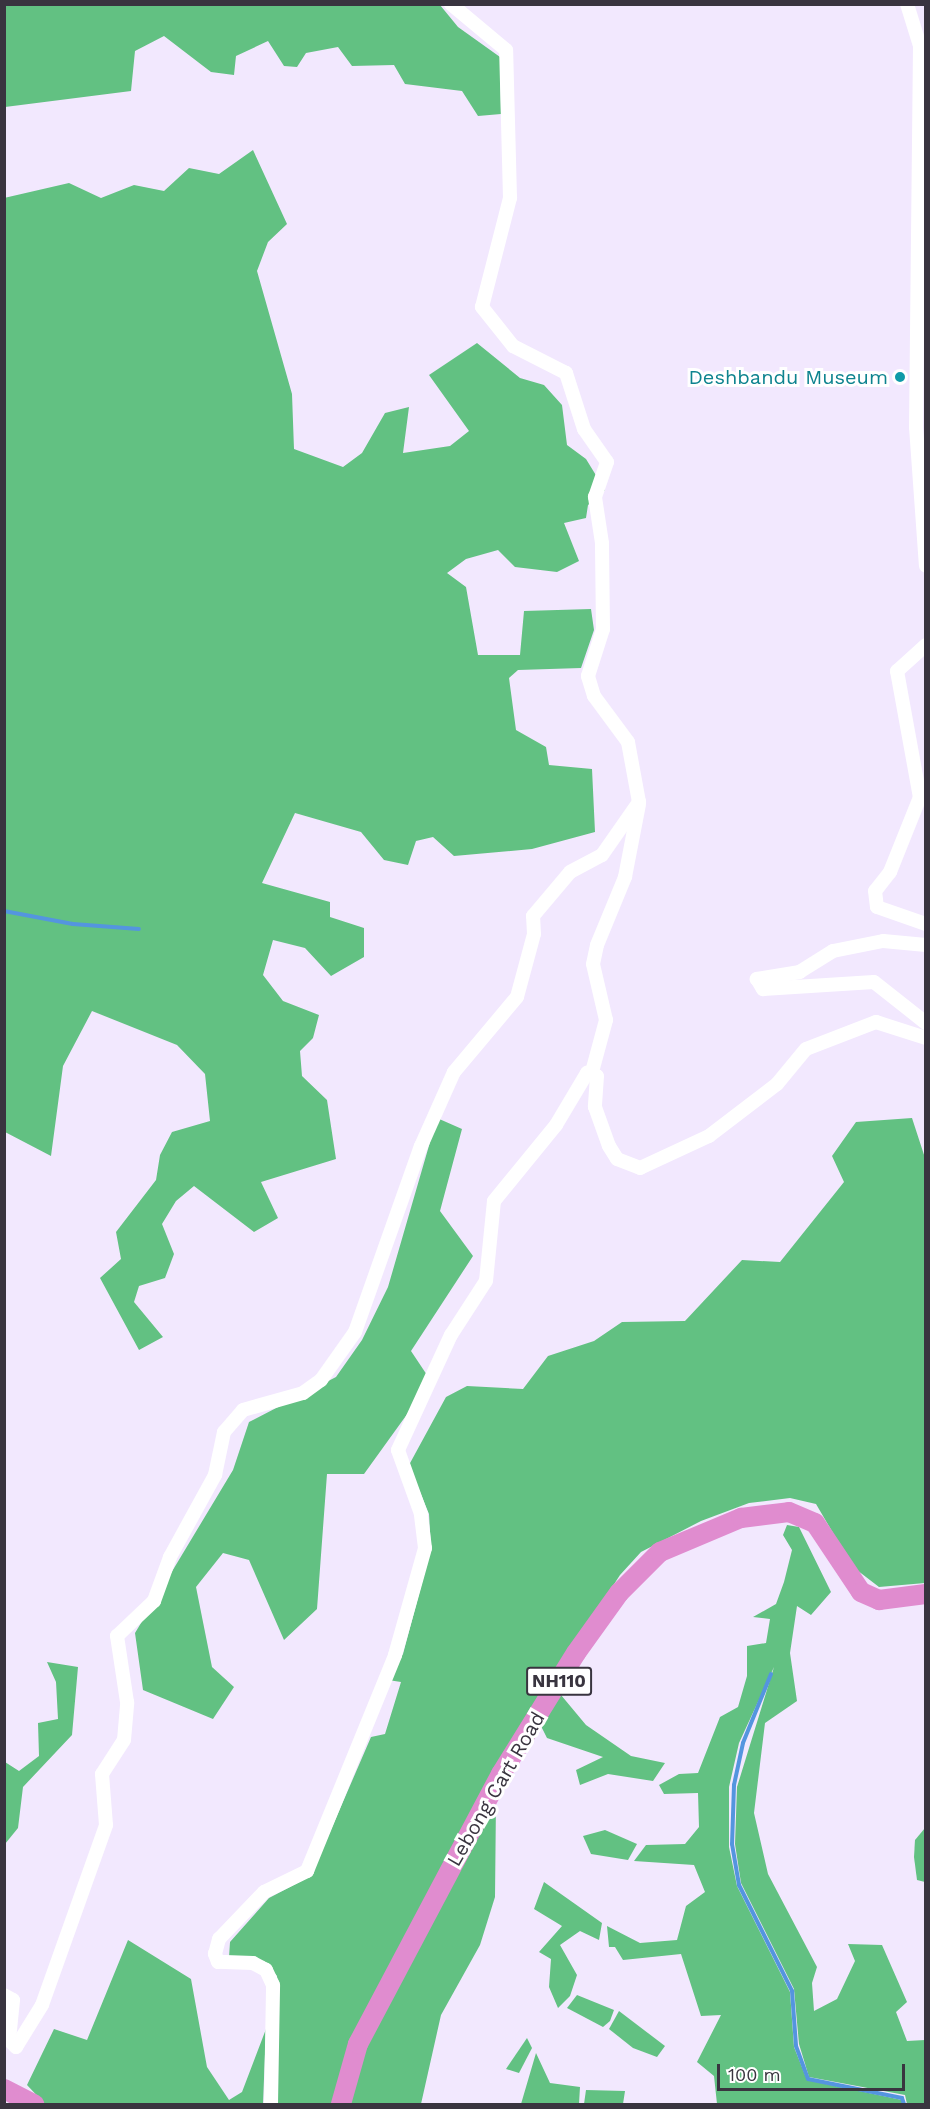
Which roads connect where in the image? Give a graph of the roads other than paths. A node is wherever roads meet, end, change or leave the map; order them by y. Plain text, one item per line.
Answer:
1 (451, 4) edge
2 (907, 4) edge
3 (926, 566) edge
4 (926, 645) edge
5 (639, 802) junction
6 (926, 924) edge
7 (926, 945) edge
8 (926, 1023) edge
9 (926, 1038) edge
10 (592, 1072) junction
11 (926, 1594) edge
12 (4, 1995) edge
13 (4, 2089) edge
14 (33, 2104) edge
15 (271, 2104) edge
16 (341, 2104) edge

1 - 5 street
2 - 3 street
4 - 6 street
5 - 10 street
5 - 12 street
7 - 8 street
9 - 10 street
10 - 15 street
11 - 16 highway, Lebong Cart Road / NH110
13 - 14 highway

